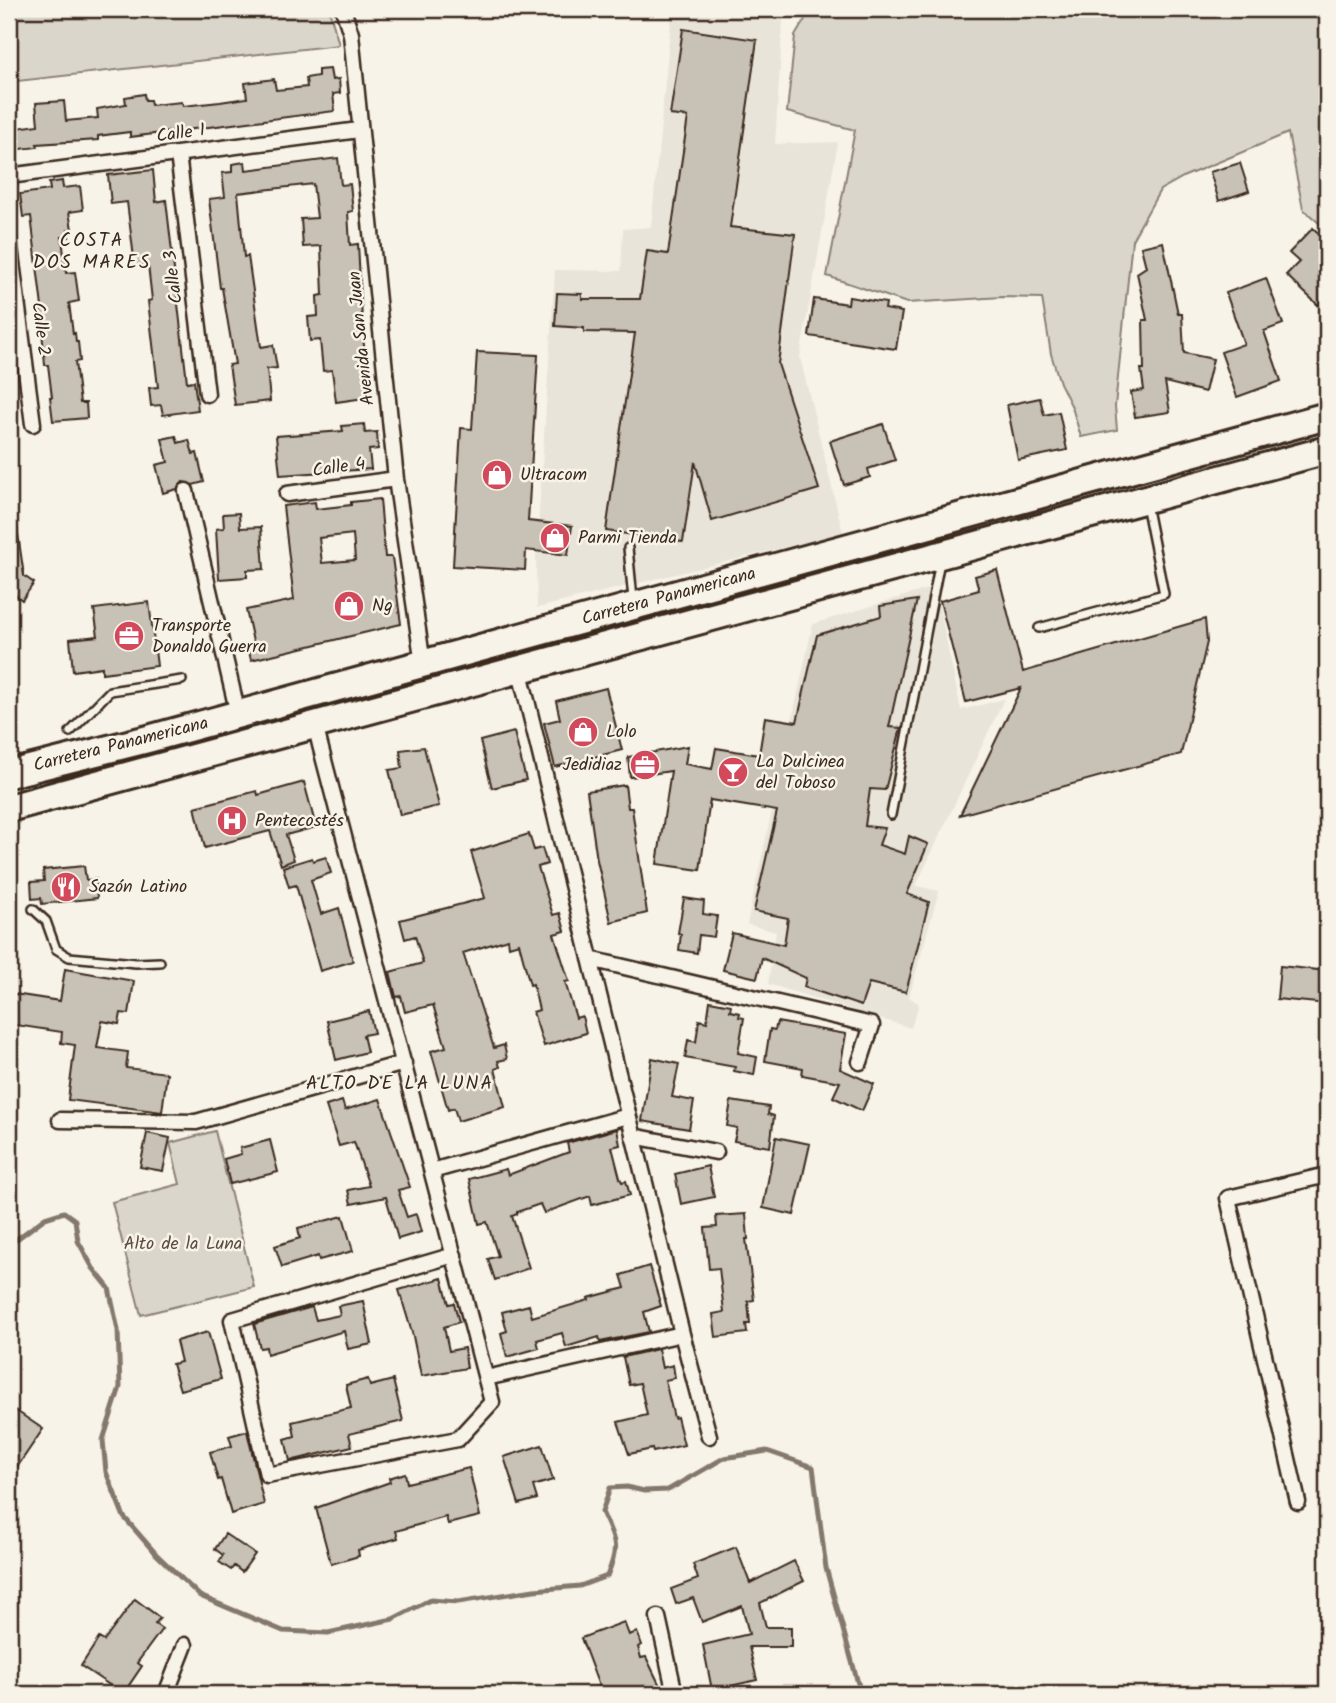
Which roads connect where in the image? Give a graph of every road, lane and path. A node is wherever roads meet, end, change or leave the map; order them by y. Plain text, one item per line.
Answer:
1 (343, 9) edge
2 (359, 130) junction
3 (178, 154) junction
4 (9, 176) edge
5 (9, 239) edge
6 (207, 394) dead end
7 (1327, 416) edge
8 (33, 424) dead end
9 (1327, 450) edge
10 (396, 479) junction
11 (186, 491) dead end
12 (287, 494) dead end
13 (1145, 500) junction
14 (937, 541) junction
15 (628, 548) dead end
16 (630, 624) junction
17 (1039, 628) dead end
18 (411, 667) junction
19 (519, 668) junction
20 (182, 680) dead end
21 (238, 714) junction
22 (314, 724) junction
23 (70, 732) dead end
24 (148, 739) junction
25 (9, 774) edge
26 (9, 808) edge
27 (891, 815) dead end
28 (33, 909) dead end
29 (590, 959) junction
30 (160, 962) dead end
31 (860, 1062) dead end
32 (404, 1063) junction
33 (628, 1116) junction
34 (60, 1120) dead end
35 (633, 1136) junction
36 (716, 1152) dead end
37 (432, 1171) junction
38 (1327, 1175) edge
39 (454, 1255) junction
40 (682, 1334) junction
41 (486, 1378) junction
42 (709, 1436) dead end
43 (1298, 1502) dead end
44 (658, 1617) dead end
45 (185, 1645) dead end
46 (166, 1694) edge
47 (676, 1694) edge

1 - 2 street, Avenida San Juan
2 - 3 street, Calle 1
2 - 10 street, Avenida San Juan
3 - 4 street, Calle 1
3 - 6 street, Calle 3
5 - 8 street, Calle 2
7 - 14 highway, Carretera Panamericana
9 - 13 highway, Carretera Panamericana
10 - 12 street, Calle 4
10 - 18 street, Avenida San Juan
11 - 21 street
13 - 14 highway, Carretera Panamericana
13 - 17 lane
14 - 16 highway, Carretera Panamericana
14 - 16 highway, Carretera Panamericana
14 - 27 lane
15 - 16 lane
16 - 18 highway, Carretera Panamericana
16 - 19 highway, Carretera Panamericana
18 - 21 highway, Carretera Panamericana
18 - 22 highway
19 - 22 highway, Carretera Panamericana
19 - 29 street
20 - 23 lane
21 - 24 highway, Carretera Panamericana
22 - 24 highway
22 - 26 highway, Carretera Panamericana
22 - 32 street
24 - 25 highway, Carretera Panamericana
28 - 30 lane
29 - 31 street
29 - 33 street
32 - 34 street
32 - 37 street
33 - 35 street
33 - 37 street
35 - 36 street
35 - 40 street
37 - 39 street
38 - 43 street
39 - 41 street
39 - 41 street
40 - 41 street
40 - 42 street
44 - 47 street
45 - 46 street

